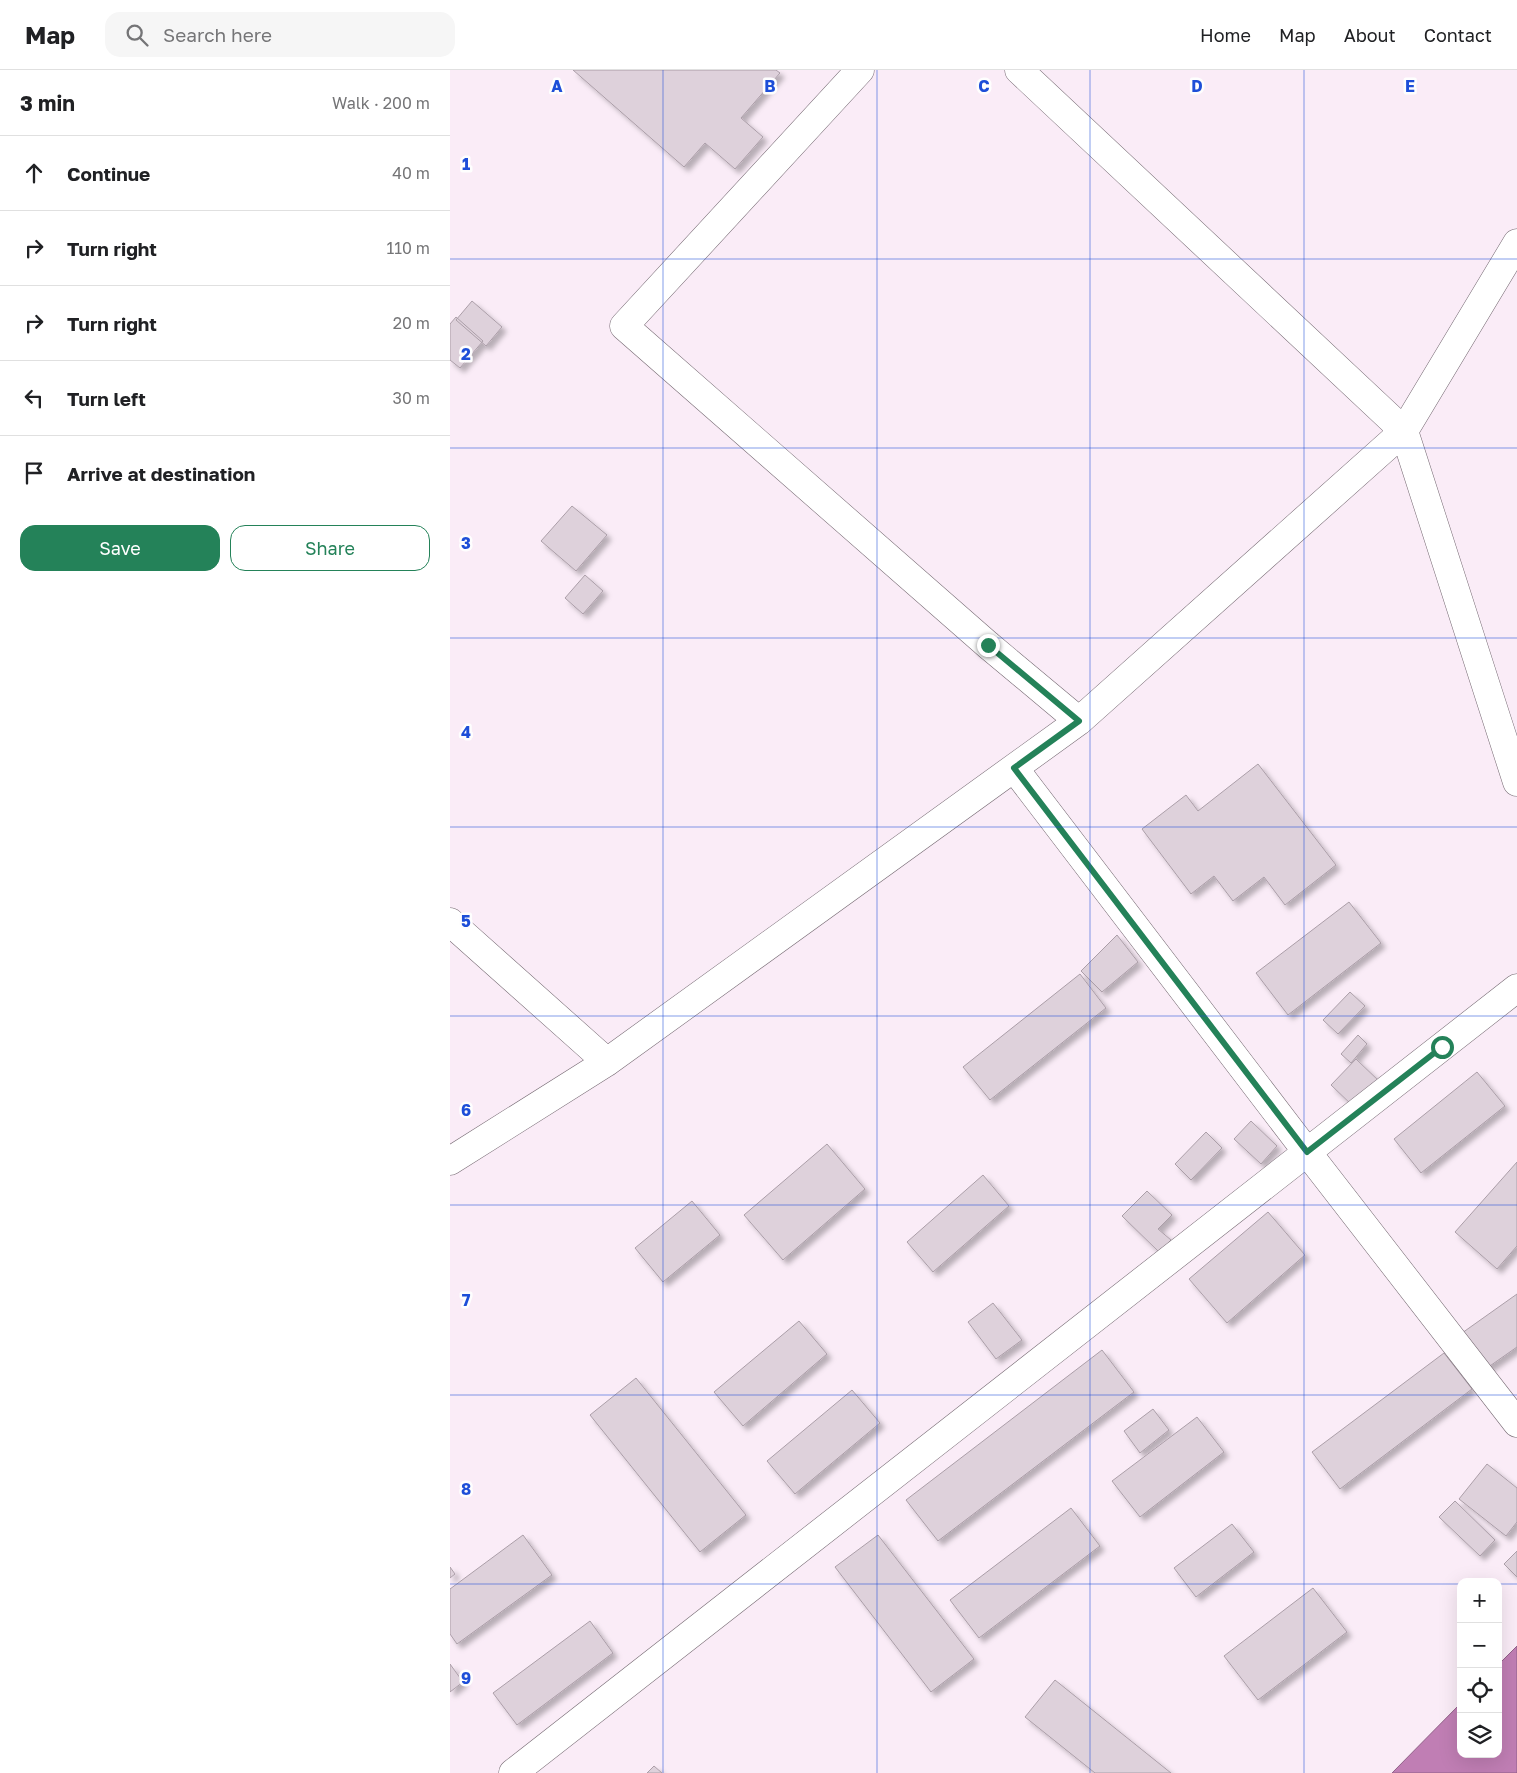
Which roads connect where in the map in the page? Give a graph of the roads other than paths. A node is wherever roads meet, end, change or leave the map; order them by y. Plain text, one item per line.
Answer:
1 (860, 70) edge
2 (1018, 70) edge
3 (1517, 243) edge
4 (1404, 430) junction
5 (1079, 721) junction
6 (1014, 768) junction
7 (1517, 782) edge
8 (450, 922) edge
9 (1517, 988) edge
10 (607, 1062) junction
11 (1307, 1152) junction
12 (450, 1161) edge
13 (1517, 1423) edge
14 (513, 1773) edge

1 - 5 street
2 - 4 street
3 - 4 street
4 - 5 street
4 - 7 street
5 - 6 street
6 - 10 street
6 - 11 street
8 - 10 street
9 - 11 street
10 - 12 street
11 - 13 street
11 - 14 street

